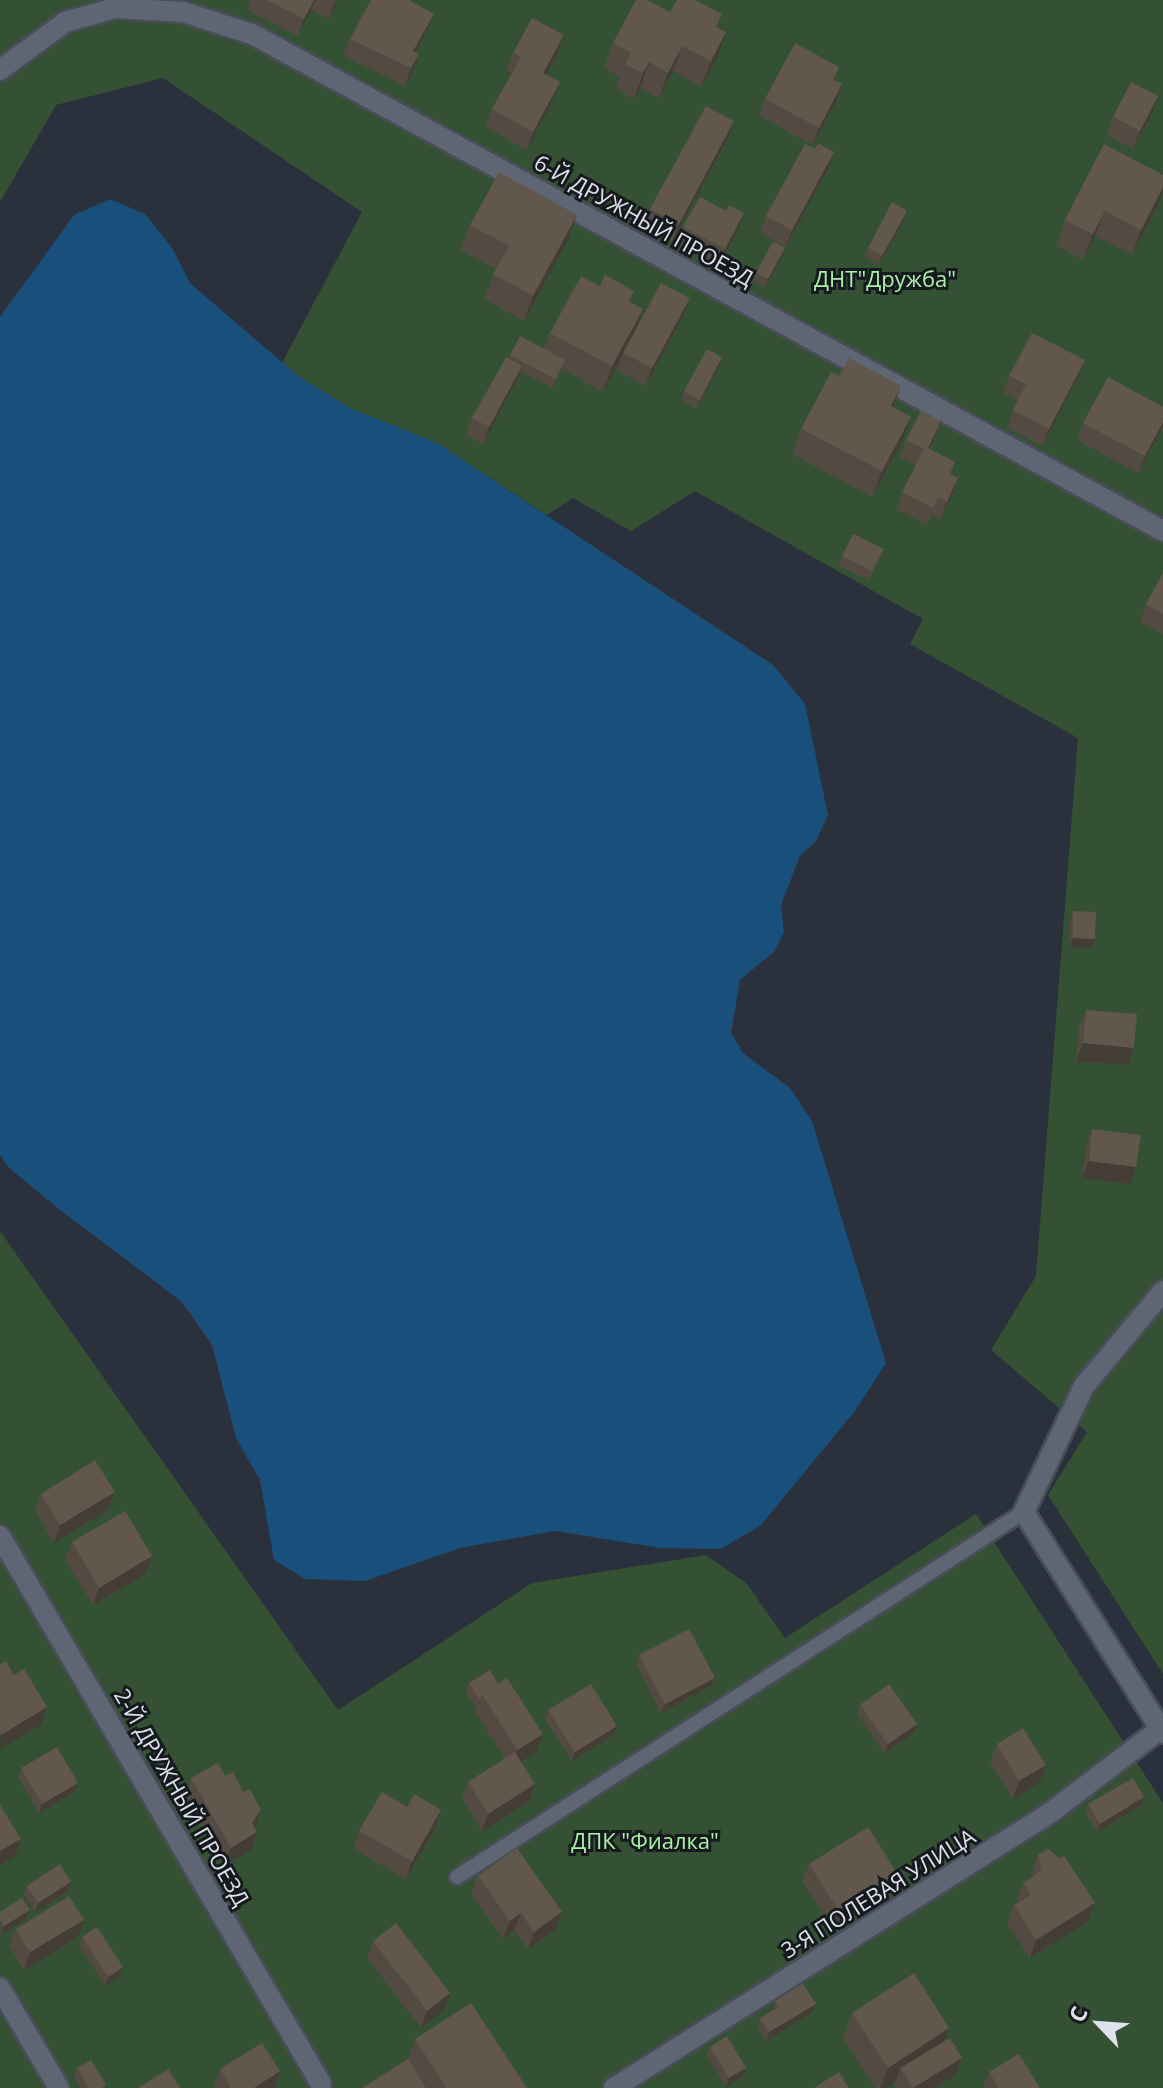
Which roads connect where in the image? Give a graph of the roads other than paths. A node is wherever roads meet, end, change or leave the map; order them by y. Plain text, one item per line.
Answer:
1 (0, 70) edge
2 (1163, 531) edge
3 (1163, 1291) edge
4 (1024, 1512) junction
5 (0, 1536) edge
6 (1162, 1729) edge
7 (457, 1877) dead end
8 (0, 1988) edge
9 (320, 2086) edge
10 (59, 2088) edge
11 (614, 2088) edge

1 - 2 street, 6-Й ДРУЖНЫЙ ПРОЕЗД
3 - 4 street
4 - 6 street
4 - 7 lane
5 - 9 street, 2-Й ДРУЖНЫЙ ПРОЕЗД
6 - 11 street, 3-Я ПОЛЕВАЯ УЛИЦА
8 - 10 street

